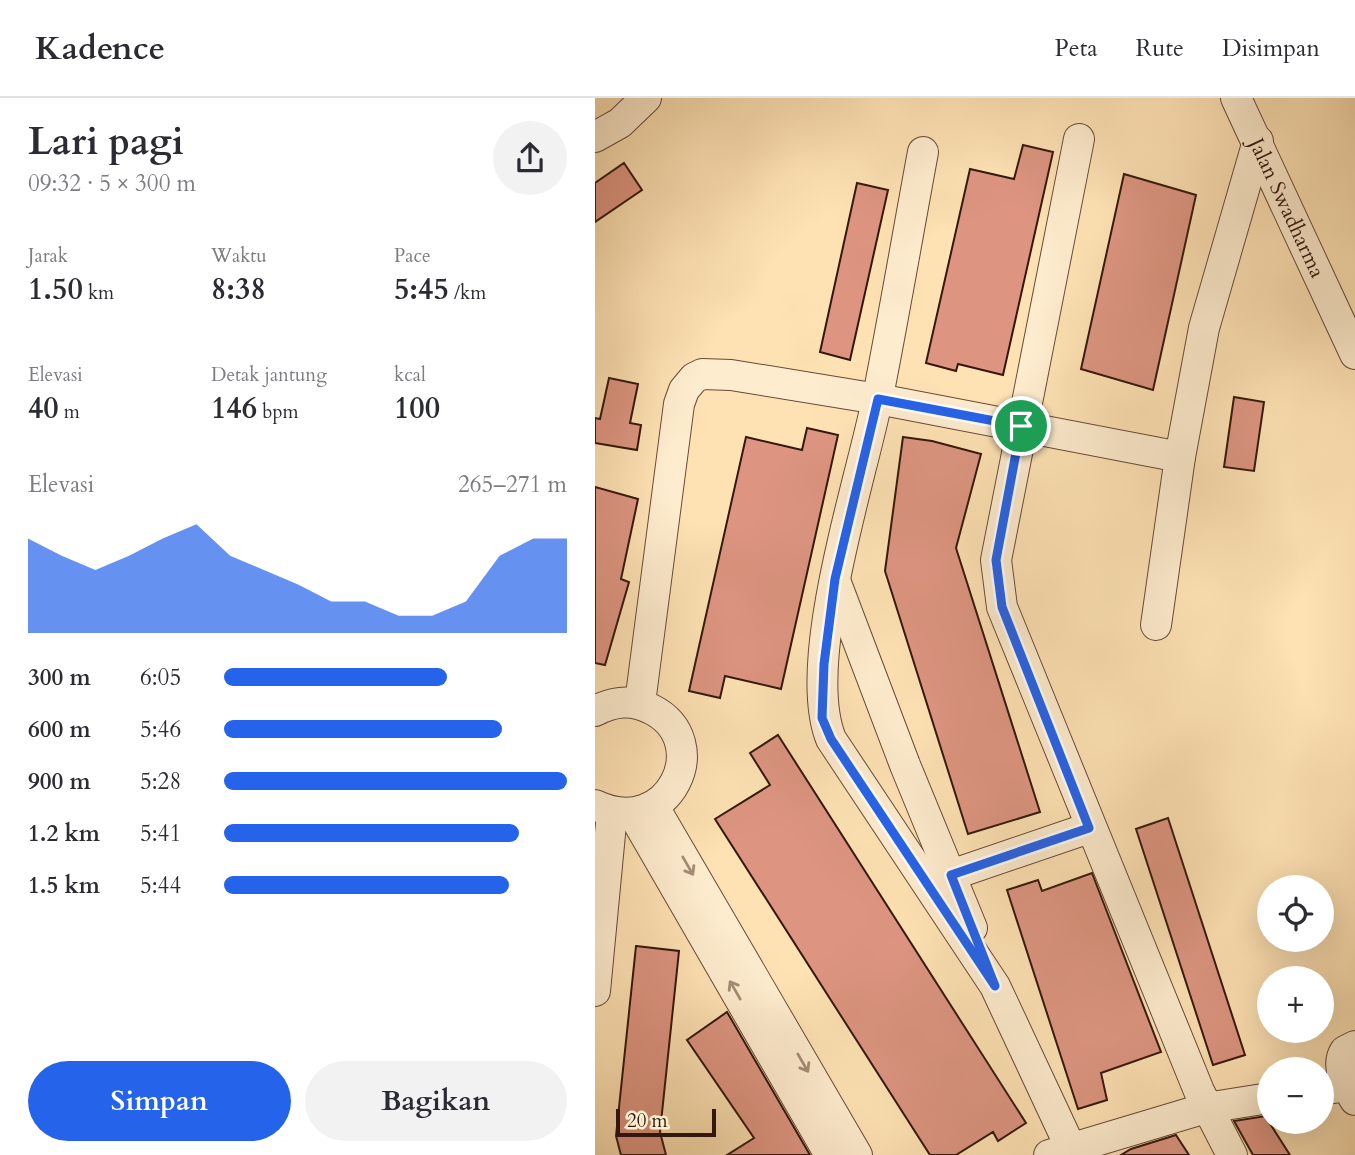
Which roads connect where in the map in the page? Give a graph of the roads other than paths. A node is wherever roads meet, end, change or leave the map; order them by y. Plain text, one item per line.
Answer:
1 (646, 98) edge
2 (1236, 98) edge
3 (595, 137) edge
4 (1079, 139) dead end
5 (1258, 141) junction
6 (923, 152) dead end
7 (1355, 354) edge
8 (878, 399) junction
9 (1021, 426) junction
10 (1180, 457) junction
11 (835, 579) junction
12 (1156, 625) dead end
13 (640, 703) junction
14 (595, 711) edge
15 (905, 765) junction
16 (856, 774) junction
17 (624, 810) edge
18 (1089, 828) junction
19 (951, 875) junction
20 (995, 986) junction
21 (595, 991) edge
22 (1355, 1046) edge
23 (1341, 1092) edge
24 (1257, 1100) edge
25 (1206, 1108) junction
26 (1064, 1153) edge
27 (830, 1155) edge
28 (857, 1155) edge
29 (1232, 1155) edge

1 - 3 street
2 - 5 street, Jalan Swadharma
4 - 9 street
5 - 7 street, Jalan Swadharma
5 - 10 street
6 - 8 street
8 - 9 street
8 - 11 street
8 - 13 street
9 - 10 street
9 - 18 street
10 - 12 street
11 - 15 street
11 - 16 street
13 - 14 street
13 - 17 street
15 - 16 street
15 - 19 street
16 - 20 street
17 - 21 street
27 -> 17 street
17 -> 28 street
18 - 19 street
18 - 25 street
19 - 20 street
20 - 26 street
22 - 23 street
24 - 25 street
25 - 26 street
25 - 29 street

